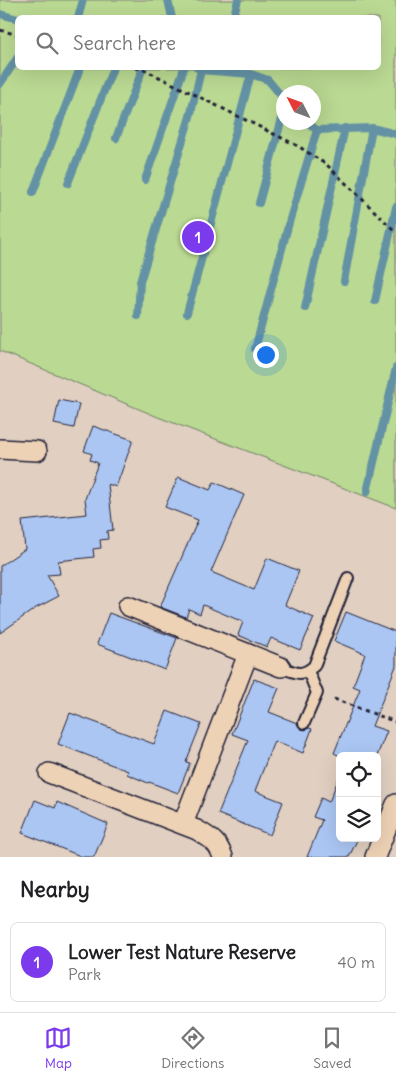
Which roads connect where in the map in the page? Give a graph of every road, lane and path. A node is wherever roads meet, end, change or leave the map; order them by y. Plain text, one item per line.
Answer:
1 (0, 30) edge
2 (15, 34) edge
3 (145, 70) edge
4 (396, 232) edge
5 (0, 449) edge
6 (37, 451) dead end
7 (348, 578) dead end
8 (128, 606) dead end
9 (248, 654) junction
10 (281, 667) joint
11 (308, 671) junction
12 (317, 693) junction
13 (396, 722) edge
14 (304, 723) dead end
15 (49, 773) dead end
16 (396, 804) edge
17 (183, 824) junction
18 (223, 857) edge
19 (375, 857) edge

1 - 2 path
3 - 4 path
5 - 6 street
7 - 11 lane
8 - 9 street
9 - 10 street
9 - 17 street
10 - 11 lane
11 - 12 lane
12 - 13 path
12 - 14 lane
15 - 17 street
16 - 19 street
17 - 18 street

